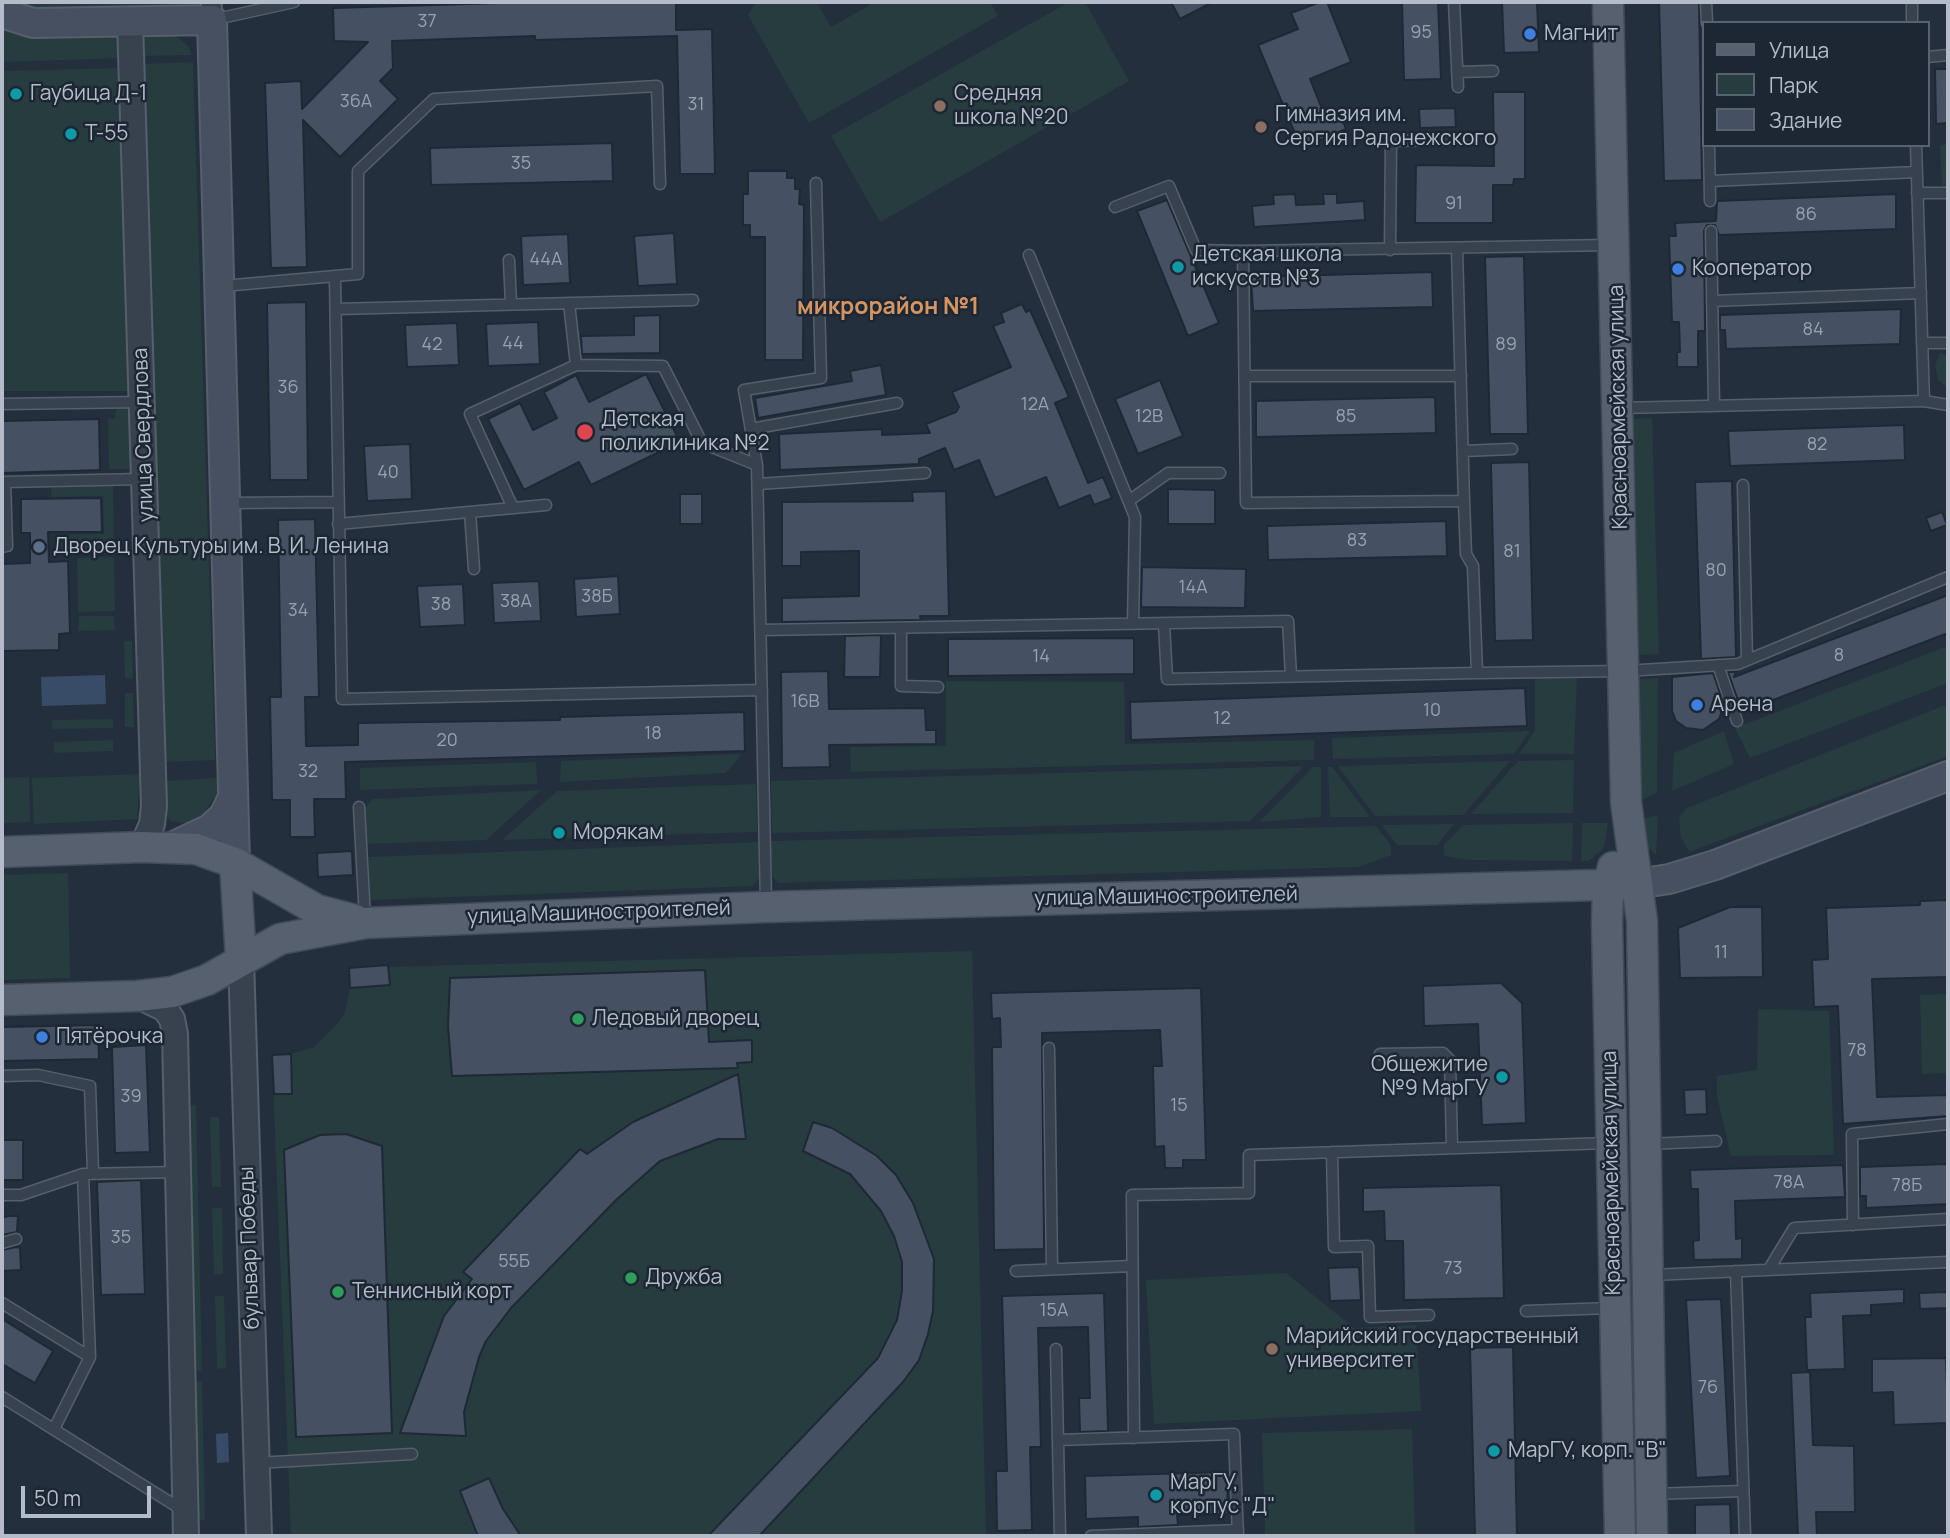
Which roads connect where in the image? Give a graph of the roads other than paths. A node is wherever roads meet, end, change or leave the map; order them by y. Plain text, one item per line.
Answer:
1 (294, 2) edge
2 (1454, 2) edge
3 (1608, 2) edge
4 (1706, 2) edge
5 (1912, 2) edge
6 (248, 7) edge
7 (212, 11) edge
8 (2, 13) edge
9 (130, 21) junction
10 (1707, 21) edge
11 (1912, 21) edge
12 (1948, 55) edge
13 (1929, 57) edge
14 (1493, 71) dead end
15 (1457, 72) junction
16 (1458, 88) dead end
17 (1461, 141) dead end
18 (1709, 147) edge
19 (1916, 147) edge
20 (1917, 173) junction
21 (1710, 181) junction
22 (816, 183) dead end
23 (660, 184) dead end
24 (1917, 193) junction
25 (1948, 193) edge
26 (1710, 201) dead end
27 (1115, 207) dead end
28 (1710, 231) dead end
29 (1615, 245) junction
30 (1457, 249) junction
31 (1390, 250) junction
32 (1243, 251) junction
33 (1029, 255) dead end
34 (509, 260) dead end
35 (335, 278) junction
36 (219, 286) junction
37 (1921, 293) junction
38 (693, 300) dead end
39 (1712, 301) junction
40 (569, 303) junction
41 (511, 304) junction
42 (336, 309) junction
43 (1922, 343) junction
44 (1948, 343) edge
45 (576, 365) junction
46 (1245, 376) junction
47 (1461, 376) junction
48 (1924, 401) junction
49 (143, 402) junction
50 (897, 403) dead end
51 (2, 404) edge
52 (1948, 405) edge
53 (1714, 406) junction
54 (1619, 408) junction
55 (751, 429) junction
56 (1512, 449) dead end
57 (1463, 451) junction
58 (757, 465) junction
59 (925, 473) dead end
60 (1220, 473) dead end
61 (146, 478) junction
62 (758, 484) junction
63 (1743, 485) dead end
64 (1129, 500) junction
65 (1464, 501) junction
66 (337, 502) junction
67 (225, 503) junction
68 (546, 505) dead end
69 (513, 508) junction
70 (470, 512) junction
71 (338, 524) junction
72 (2, 547) edge
73 (474, 569) dead end
74 (1948, 577) edge
75 (1133, 624) junction
76 (1164, 624) junction
77 (901, 628) junction
78 (761, 630) junction
79 (1747, 660) junction
80 (1718, 665) junction
81 (1625, 671) junction
82 (1476, 673) junction
83 (1291, 676) junction
84 (938, 687) dead end
85 (762, 690) junction
86 (1737, 721) dead end
87 (1948, 776) edge
88 (233, 797) junction
89 (359, 807) dead end
90 (142, 847) junction
91 (172, 847) junction
92 (2, 852) edge
93 (235, 863) junction
94 (1623, 885) junction
95 (766, 907) junction
96 (366, 923) junction
97 (241, 959) junction
98 (138, 996) junction
99 (2, 1000) edge
100 (1049, 1048) dead end
101 (1380, 1054) dead end
102 (2, 1076) edge
103 (1948, 1124) edge
104 (1716, 1140) dead end
105 (1612, 1143) junction
106 (1644, 1144) junction
107 (1452, 1148) junction
108 (1332, 1152) junction
109 (179, 1171) junction
110 (88, 1173) junction
111 (2, 1195) edge
112 (1948, 1219) edge
113 (1853, 1224) junction
114 (16, 1239) dead end
115 (2, 1243) edge
116 (1948, 1262) edge
117 (1132, 1266) junction
118 (1052, 1269) junction
119 (1769, 1269) junction
120 (1016, 1270) dead end
121 (1736, 1271) junction
122 (1645, 1276) junction
123 (2, 1303) edge
124 (1615, 1308) junction
125 (1527, 1311) dead end
126 (1429, 1315) dead end
127 (1056, 1349) dead end
128 (90, 1357) junction
129 (2, 1396) edge
130 (54, 1429) junction
131 (1133, 1437) junction
132 (1058, 1440) junction
133 (412, 1454) dead end
134 (257, 1463) junction
135 (1743, 1490) junction
136 (1651, 1494) junction
137 (185, 1512) junction
138 (1238, 1533) edge
139 (186, 1536) edge
140 (259, 1536) edge
141 (1060, 1536) edge
142 (1091, 1536) edge
143 (1620, 1536) edge
144 (1652, 1536) edge
145 (1745, 1536) edge

1 - 6 lane
2 - 15 lane
3 - 29 main road, Красноармейская улица
4 - 10 lane
5 - 11 lane
6 - 7 lane
7 - 9 main road
7 - 36 main road
8 - 9 main road
9 - 49 street, улица Свердлова
12 - 13 lane
14 - 15 lane
15 - 16 lane
17 - 31 lane
18 - 21 lane
19 - 20 lane
20 - 21 lane
20 - 24 lane
21 - 26 lane
22 - 55 lane
23 - 35 lane
24 - 25 lane
24 - 37 lane
27 - 32 lane
28 - 39 lane
29 - 30 lane
29 - 54 main road, Красноармейская улица
30 - 31 lane
30 - 47 lane
31 - 32 lane
32 - 46 lane
33 - 64 lane
34 - 41 lane
35 - 36 lane
35 - 42 lane
36 - 67 main road
37 - 39 lane
37 - 43 lane
38 - 40 lane
39 - 53 lane
40 - 41 lane
40 - 45 lane
41 - 42 lane
42 - 66 lane
43 - 44 lane
43 - 48 lane
45 - 58 lane
45 - 69 lane
46 - 47 lane
46 - 65 lane
47 - 57 lane
48 - 52 lane
48 - 53 lane
49 - 51 lane
49 - 61 street, улица Свердлова
50 - 55 lane
53 - 54 lane
54 - 81 main road, Красноармейская улица
55 - 58 lane
56 - 57 lane
57 - 65 lane
58 - 62 lane
59 - 62 lane
60 - 64 lane
61 - 72 lane
61 - 90 street, улица Свердлова
62 - 78 lane
63 - 79 lane
64 - 75 lane
65 - 82 lane
66 - 67 lane
66 - 71 lane
67 - 88 main road
68 - 69 lane
69 - 70 lane
70 - 71 lane
70 - 73 lane
71 - 85 lane
74 - 79 lane
75 - 76 lane
75 - 77 lane
76 - 83 lane
76 - 83 lane
77 - 78 lane
77 - 84 lane
78 - 85 lane
79 - 80 lane
80 - 81 lane
80 - 86 lane
81 - 82 lane
81 - 94 main road, Красноармейская улица
82 - 83 lane
85 - 95 lane
87 - 94 main road, улица Машиностроителей
88 - 91 main road
88 - 93 main road
89 - 96 lane
90 - 91 main road, улица Машиностроителей
90 - 92 main road, улица Машиностроителей
91 - 93 main road, улица Машиностроителей
93 - 96 main road, улица Машиностроителей
93 - 97 main road
94 - 95 main road, улица Машиностроителей
94 - 105 main road, Красноармейская улица
94 - 106 main road, Красноармейская улица
95 - 96 main road, улица Машиностроителей
96 - 97 main road, улица Машиностроителей
97 - 98 main road, улица Машиностроителей
97 - 134 street, бульвар Победы
98 - 99 main road, улица Машиностроителей
98 - 109 street
100 - 118 lane
101 - 107 lane
102 - 110 lane
103 - 113 lane
104 - 106 lane
105 - 107 lane
105 - 124 main road, Красноармейская улица
106 - 122 main road, Красноармейская улица
107 - 108 lane
108 - 117 lane
108 - 126 lane
109 - 110 lane
109 - 137 street
110 - 111 lane
110 - 128 lane
112 - 113 lane
113 - 119 lane
114 - 115 lane
116 - 119 lane
117 - 118 lane
117 - 131 lane
118 - 120 lane
119 - 121 lane
121 - 122 lane
121 - 135 lane
122 - 136 main road, Красноармейская улица
123 - 128 lane
124 - 125 lane
124 - 143 main road, Красноармейская улица
127 - 132 lane
128 - 130 lane
129 - 130 lane
130 - 137 lane
131 - 132 lane
131 - 138 lane
132 - 141 lane
133 - 134 lane
134 - 140 street, бульвар Победы
135 - 136 lane
135 - 145 lane
136 - 144 main road, Красноармейская улица
137 - 139 street
138 - 142 lane

